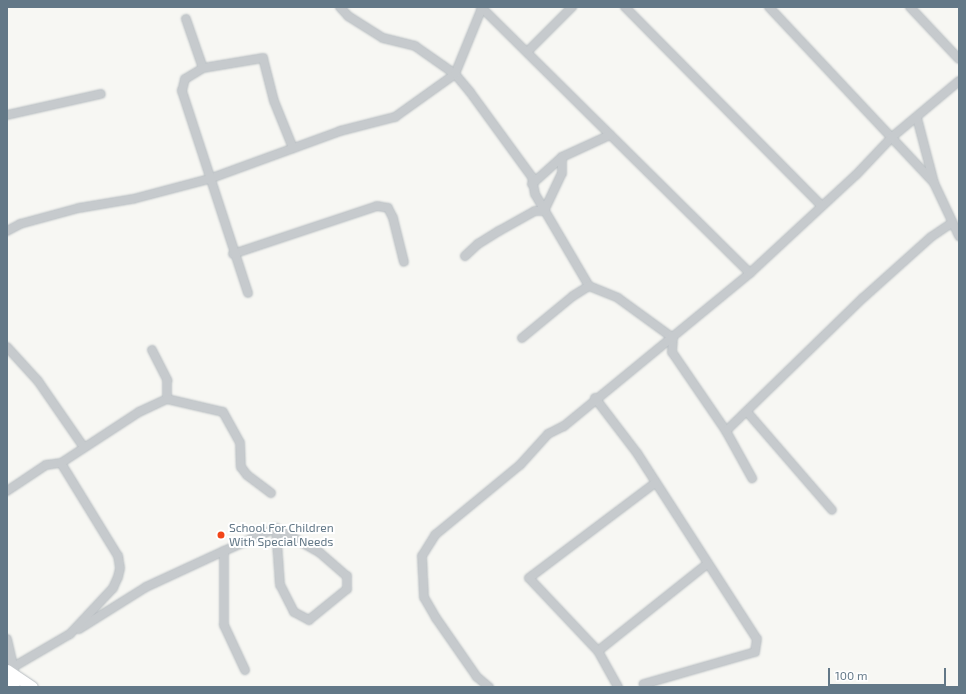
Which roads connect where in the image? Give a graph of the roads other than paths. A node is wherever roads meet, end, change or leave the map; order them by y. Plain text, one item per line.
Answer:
1 (340, 7) edge
2 (482, 7) edge
3 (572, 7) edge
4 (625, 7) edge
5 (769, 7) edge
6 (910, 7) edge
7 (186, 19) dead end
8 (527, 52) junction
9 (959, 59) edge
10 (203, 68) junction
11 (454, 74) junction
12 (959, 81) edge
13 (101, 94) dead end
14 (8, 112) edge
15 (917, 118) junction
16 (610, 135) junction
17 (892, 138) junction
18 (293, 148) junction
19 (562, 157) junction
20 (209, 179) junction
21 (934, 183) junction
22 (532, 184) junction
23 (821, 205) junction
24 (544, 211) junction
25 (952, 223) junction
26 (7, 231) edge
27 (959, 236) edge
28 (233, 254) junction
29 (465, 256) dead end
30 (404, 262) dead end
31 (750, 273) junction
32 (589, 286) junction
33 (248, 292) dead end
34 (522, 338) dead end
35 (673, 338) junction
36 (7, 347) edge
37 (152, 350) dead end
38 (595, 398) junction
39 (167, 400) junction
40 (748, 413) junction
41 (726, 432) junction
42 (83, 446) junction
43 (61, 463) junction
44 (752, 478) dead end
45 (655, 482) junction
46 (7, 491) edge
47 (271, 493) dead end
48 (832, 510) dead end
49 (276, 528) junction
50 (224, 551) junction
51 (707, 564) junction
52 (70, 634) junction
53 (7, 638) edge
54 (598, 651) junction
55 (245, 670) dead end
56 (10, 678) edge
57 (644, 684) dead end
58 (32, 687) edge
59 (489, 687) edge
60 (618, 687) edge

1 - 11 street
2 - 8 street
2 - 11 street
3 - 8 street
4 - 23 street
5 - 17 street
6 - 9 street
7 - 10 street
8 - 16 street
10 - 18 street
10 - 20 street
11 - 18 street
11 - 22 street
12 - 15 street
13 - 14 street
15 - 17 street
15 - 21 street
16 - 19 street
16 - 31 street
17 - 21 street
17 - 23 street
18 - 20 street
19 - 22 street
19 - 24 street
20 - 26 street
20 - 28 street
21 - 25 street
22 - 24 street
23 - 31 street
24 - 29 street
24 - 32 street
25 - 27 street
25 - 40 street
28 - 30 street
28 - 33 street
31 - 35 street
32 - 34 street
32 - 35 street
35 - 38 street
35 - 41 street
36 - 42 street
37 - 39 street
38 - 45 street
38 - 59 street
39 - 42 street
39 - 47 street
40 - 41 street
40 - 48 street
41 - 44 street
42 - 43 street
43 - 46 street
43 - 52 street
45 - 51 street
45 - 54 street
49 - 49 street
49 - 50 street
50 - 52 street
50 - 55 street
51 - 54 street
51 - 57 street
52 - 56 street
53 - 56 street
54 - 60 street
56 - 58 main road

